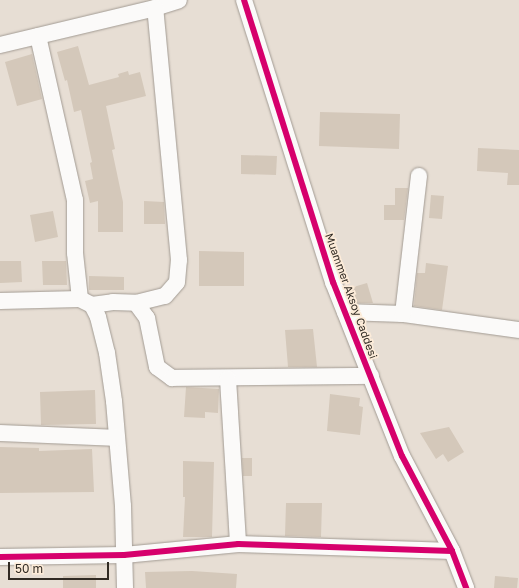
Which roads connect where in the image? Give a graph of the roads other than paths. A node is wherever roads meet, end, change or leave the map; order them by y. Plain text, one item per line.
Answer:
1 (179, 0) edge
2 (244, 0) edge
3 (156, 8) junction
4 (38, 36) junction
5 (0, 45) edge
6 (419, 176) dead end
7 (0, 300) edge
8 (86, 302) junction
9 (136, 303) junction
10 (345, 312) junction
11 (404, 314) junction
12 (519, 330) edge
13 (370, 376) junction
14 (228, 378) junction
15 (0, 433) edge
16 (117, 438) junction
17 (238, 544) junction
18 (452, 551) junction
19 (124, 555) junction
20 (0, 557) edge
21 (125, 588) edge
22 (466, 588) edge

1 - 3 street
2 - 10 street, Muammer Aksoy Caddesi
3 - 4 street
3 - 9 street
4 - 5 street
4 - 8 street
6 - 11 street
7 - 8 street
8 - 9 street
8 - 16 street
9 - 14 street
10 - 11 street
10 - 13 street, Muammer Aksoy Caddesi
11 - 12 street
13 - 14 street
13 - 18 street, Muammer Aksoy Caddesi
14 - 17 street
15 - 16 street
16 - 19 street
17 - 18 street
17 - 19 street
18 - 22 street, Muammer Aksoy Caddesi
19 - 20 street
19 - 21 street

